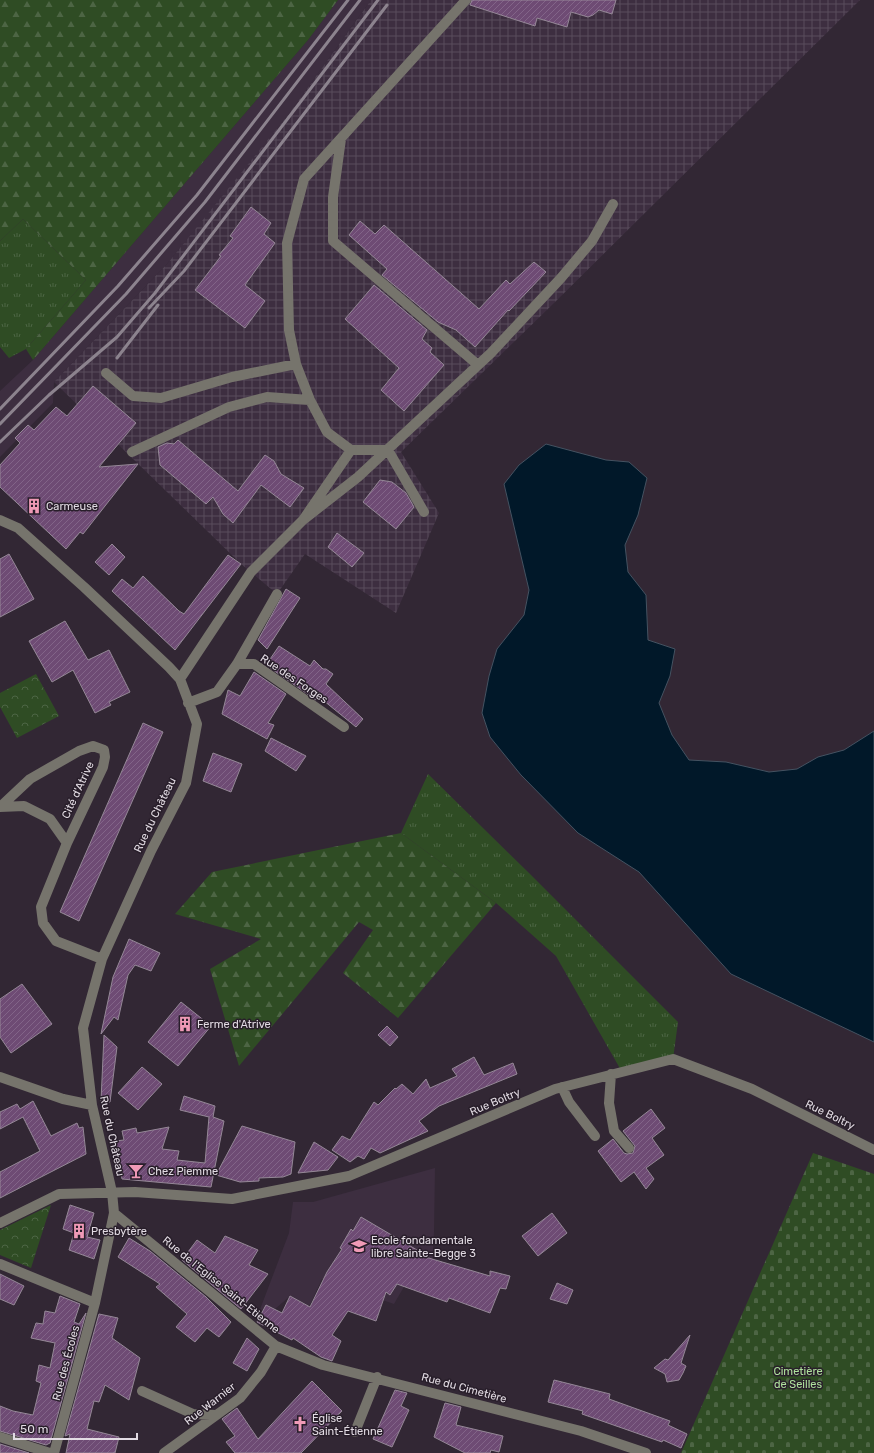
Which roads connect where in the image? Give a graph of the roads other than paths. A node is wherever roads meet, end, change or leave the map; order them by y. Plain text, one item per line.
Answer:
1 (466, 0) edge
2 (341, 139) junction
3 (612, 204) dead end
4 (296, 364) junction
5 (478, 365) junction
6 (106, 373) dead end
7 (310, 400) junction
8 (351, 450) junction
9 (388, 450) junction
10 (132, 452) dead end
11 (424, 512) dead end
12 (0, 520) edge
13 (303, 520) junction
14 (277, 594) dead end
15 (237, 664) junction
16 (180, 679) junction
17 (188, 703) junction
18 (344, 727) dead end
19 (0, 807) edge
20 (67, 843) junction
21 (102, 959) junction
22 (611, 1074) junction
23 (0, 1077) edge
24 (562, 1087) junction
25 (92, 1105) junction
26 (595, 1136) dead end
27 (629, 1148) dead end
28 (874, 1150) edge
29 (112, 1192) junction
30 (114, 1213) junction
31 (0, 1223) edge
32 (0, 1264) edge
33 (95, 1303) junction
34 (276, 1346) junction
35 (381, 1378) junction
36 (142, 1391) dead end
37 (216, 1415) junction
38 (355, 1432) dead end
39 (0, 1437) edge
40 (50, 1453) edge
41 (54, 1453) edge
42 (164, 1453) edge
43 (646, 1453) edge

1 - 2 street
2 - 4 street
2 - 5 street
3 - 5 street
4 - 6 street
4 - 7 street
5 - 9 street
7 - 8 street
7 - 10 street
8 - 9 street
8 - 13 street
9 - 11 street
9 - 13 street
12 - 16 street, Rue du Château
13 - 16 street
14 - 15 street
15 - 17 street
15 - 18 street, Rue des Forges
16 - 17 street, Rue du Château
17 - 21 street, Rue du Château
19 - 20 street, Cité d'Atrive
19 - 20 street, Cité d'Atrive
20 - 21 street, Cité d'Atrive
21 - 25 street, Rue du Château
22 - 24 street, Rue Boltry
22 - 27 street
22 - 28 street, Rue Boltry
23 - 25 street
24 - 26 street
24 - 29 street, Rue Boltry
25 - 29 street, Rue du Château
29 - 30 street, Rue du Château
29 - 31 street, Rue Boltry
30 - 33 street, Rue des Écoles
30 - 34 street, Rue de l'Eglise Saint-Etienne
32 - 33 street
33 - 41 street, Rue des Écoles
34 - 35 street, Rue du Cimetière
34 - 37 street, Rue Warnier
35 - 38 street
35 - 43 street, Rue du Cimetière
36 - 37 street
37 - 42 street, Rue Warnier
39 - 40 street

